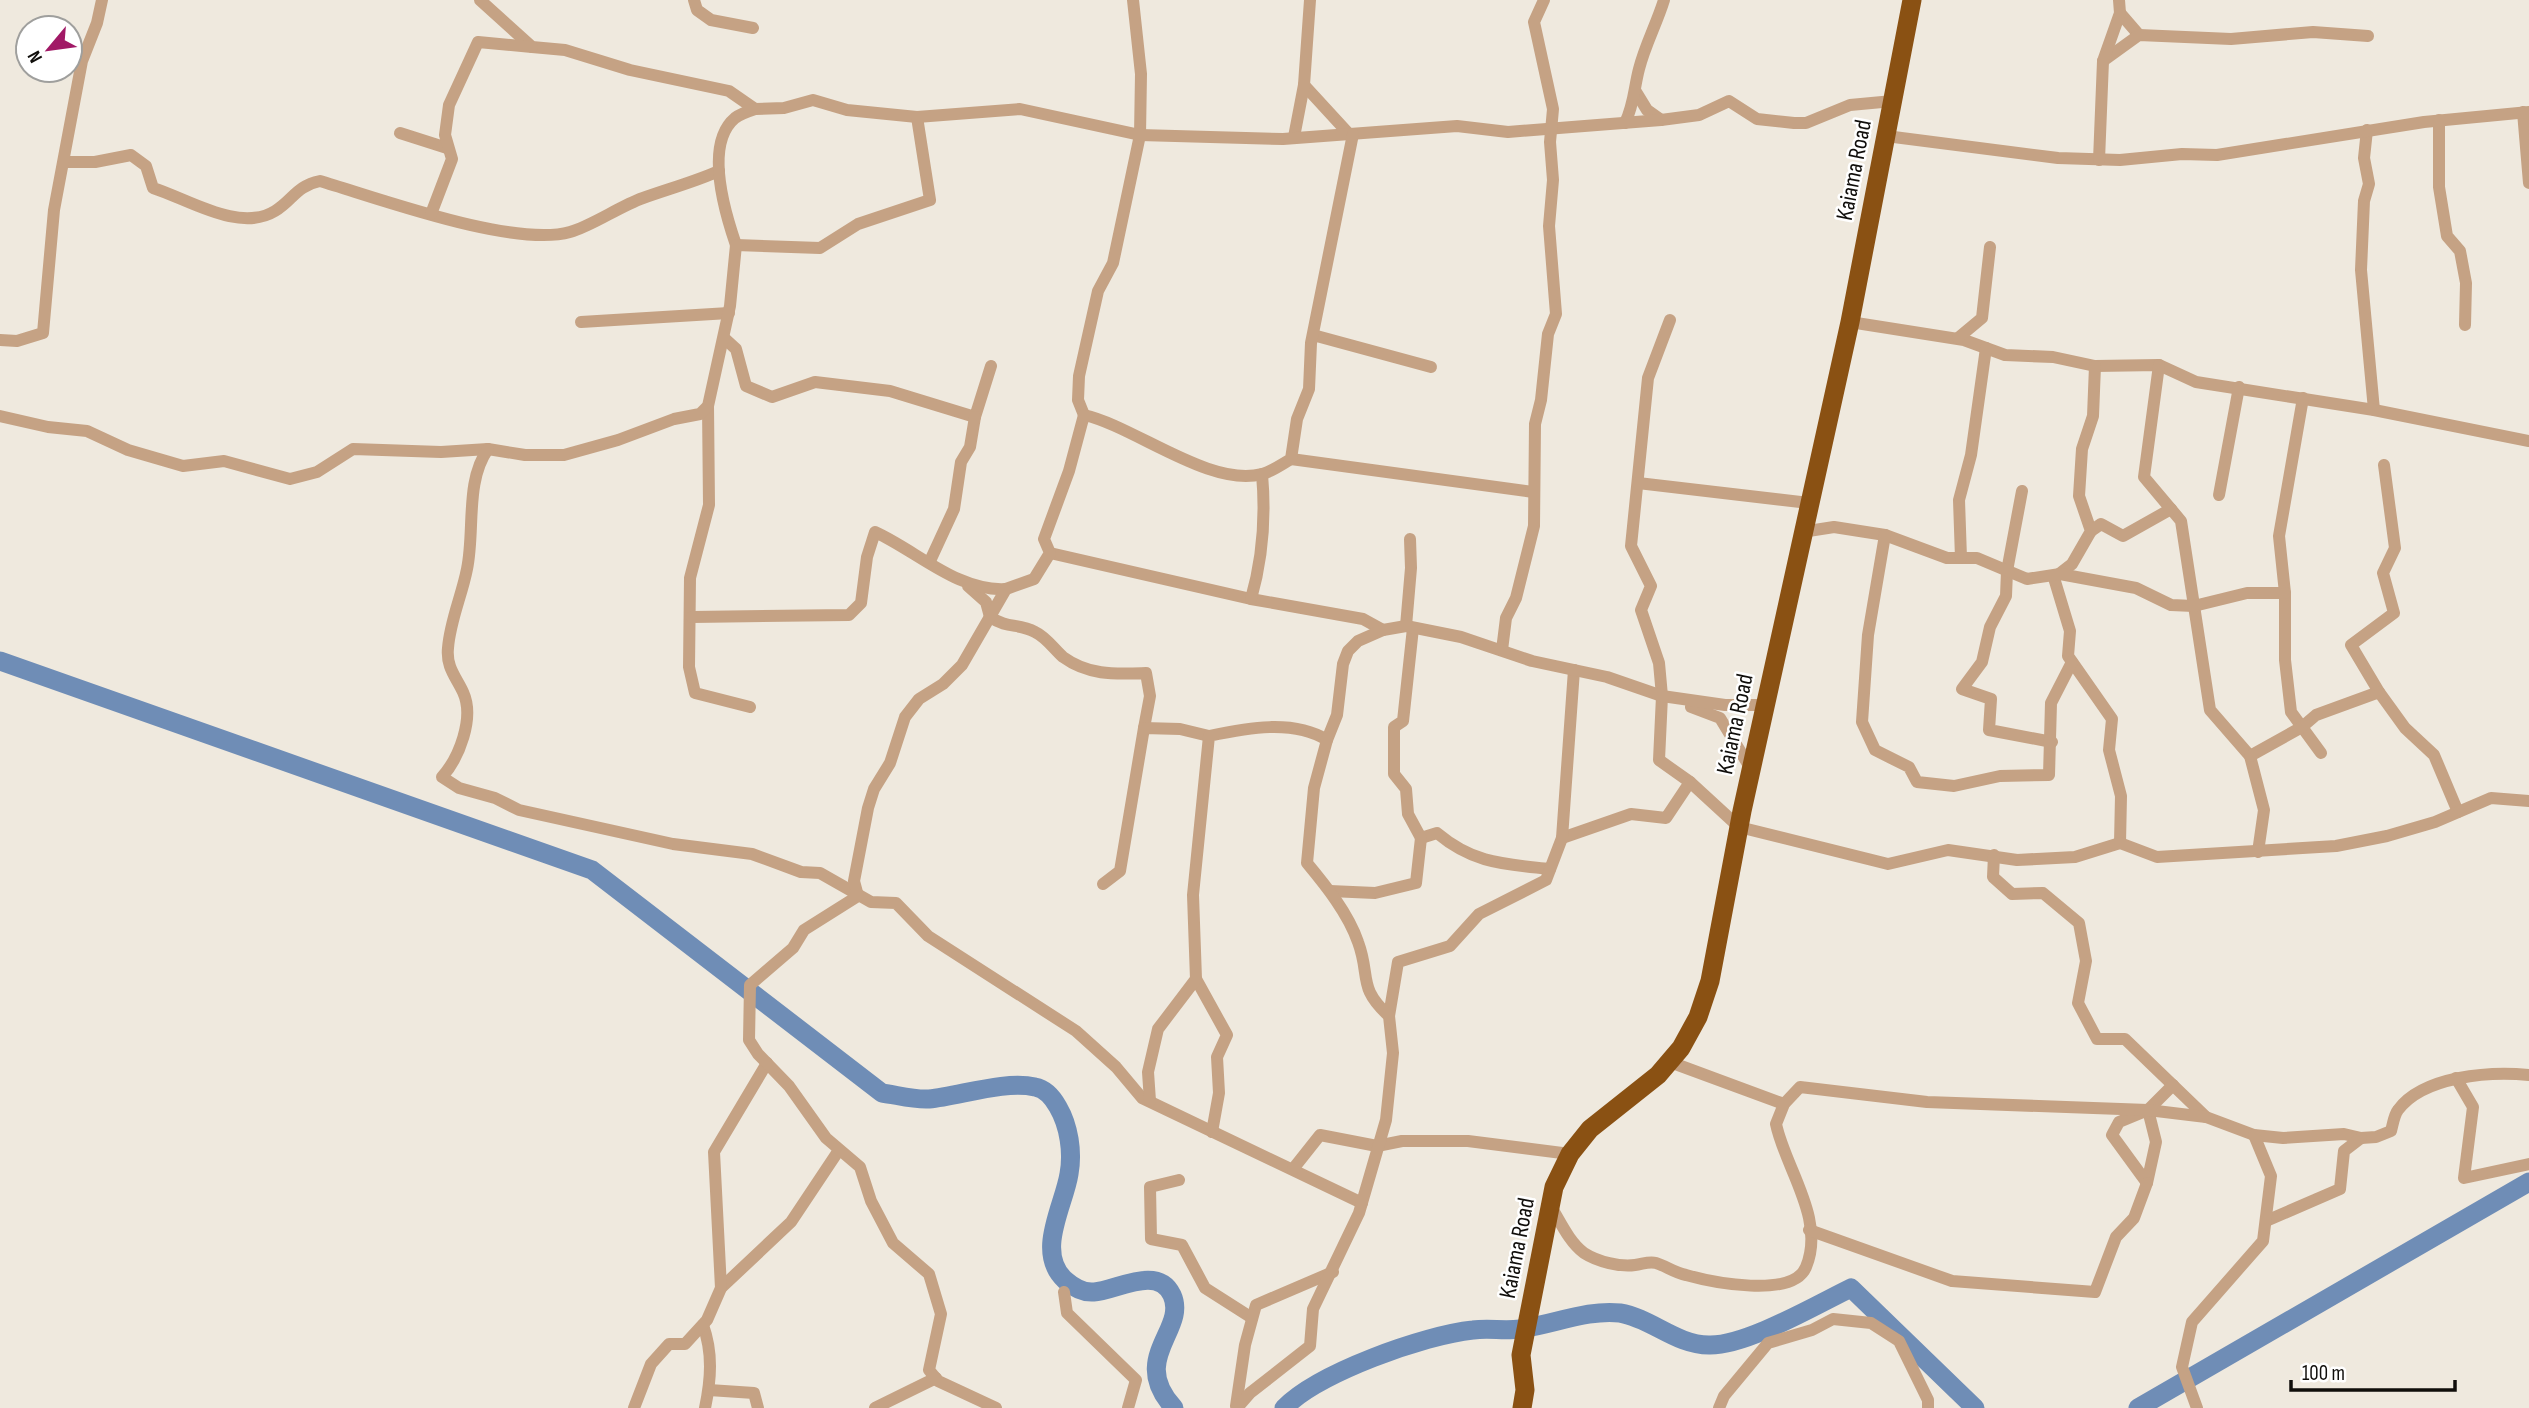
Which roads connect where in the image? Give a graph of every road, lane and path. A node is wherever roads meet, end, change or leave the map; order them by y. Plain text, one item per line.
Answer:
1 (102, 0) edge
2 (480, 0) edge
3 (694, 0) edge
4 (1133, 0) edge
5 (1310, 0) edge
6 (1544, 0) edge
7 (1664, 0) edge
8 (1912, 0) edge
9 (2120, 7) edge
10 (753, 28) dead end
11 (2139, 35) junction
12 (2368, 36) dead end
13 (532, 47) junction
14 (2103, 61) junction
15 (1304, 85) junction
16 (1635, 92) junction
17 (1892, 101) junction
18 (755, 108) junction
19 (2526, 112) edge
20 (917, 117) junction
21 (1661, 120) junction
22 (2439, 120) junction
23 (1625, 123) junction
24 (1551, 127) junction
25 (2367, 130) junction
26 (400, 133) dead end
27 (1351, 134) junction
28 (1140, 135) junction
29 (1886, 136) junction
30 (1294, 138) junction
31 (447, 148) junction
32 (2099, 160) junction
33 (64, 162) junction
34 (719, 171) junction
35 (2529, 183) edge
36 (431, 214) junction
37 (736, 244) junction
38 (1990, 247) dead end
39 (729, 313) junction
40 (1670, 320) dead end
41 (581, 322) dead end
42 (1850, 323) junction
43 (2465, 326) dead end
44 (1313, 335) junction
45 (724, 338) junction
46 (1958, 338) junction
47 (0, 340) edge
48 (1986, 348) junction
49 (2159, 365) junction
50 (991, 366) dead end
51 (2095, 366) junction
52 (1431, 367) dead end
53 (2239, 387) junction
54 (2303, 398) junction
55 (708, 406) junction
56 (2374, 410) junction
57 (1084, 415) junction
58 (0, 416) edge
59 (975, 417) junction
60 (2529, 440) edge
61 (488, 449) junction
62 (1291, 459) junction
63 (2384, 465) dead end
64 (1262, 474) junction
65 (1638, 483) junction
66 (2022, 491) dead end
67 (1533, 492) junction
68 (2220, 495) dead end
69 (1809, 503) junction
70 (2171, 509) junction
71 (2091, 531) junction
72 (1802, 532) junction
73 (1885, 535) junction
74 (1410, 539) dead end
75 (1050, 553) junction
76 (1961, 558) junction
77 (930, 561) junction
78 (2007, 571) junction
79 (2060, 574) junction
80 (967, 584) junction
81 (1006, 589) junction
82 (2285, 593) junction
83 (1251, 599) junction
84 (2194, 606) junction
85 (692, 617) junction
86 (990, 617) junction
87 (1409, 627) junction
88 (1383, 630) junction
89 (1502, 650) junction
90 (2072, 662) junction
91 (1574, 670) junction
92 (2379, 692) junction
93 (1662, 696) junction
94 (1765, 705) junction
95 (750, 707) dead end
96 (2302, 727) junction
97 (1144, 728) junction
98 (1209, 736) junction
99 (1327, 740) junction
100 (2052, 742) junction
101 (2321, 753) dead end
102 (2250, 756) junction
103 (1751, 769) junction
104 (1690, 782) junction
105 (2529, 801) edge
106 (2458, 812) junction
107 (1739, 827) junction
108 (1421, 838) junction
109 (1562, 838) junction
110 (2120, 843) junction
111 (2258, 852) junction
112 (1994, 855) junction
113 (1550, 869) junction
114 (1103, 884) dead end
115 (1330, 891) junction
116 (858, 896) junction
117 (1196, 979) junction
118 (1389, 1016) junction
119 (1670, 1062) junction
120 (767, 1063) junction
121 (2529, 1076) edge
122 (2456, 1078) junction
123 (2174, 1085) junction
124 (1150, 1101) junction
125 (1784, 1104) junction
126 (2148, 1110) junction
127 (2206, 1118) junction
128 (1212, 1132) junction
129 (2254, 1135) junction
130 (2361, 1138) junction
131 (1377, 1146) junction
132 (839, 1150) junction
133 (1570, 1154) junction
134 (2529, 1164) edge
135 (1293, 1169) junction
136 (1179, 1180) dead end
137 (2147, 1183) junction
138 (1362, 1203) junction
139 (1549, 1204) junction
140 (2266, 1222) junction
141 (1809, 1230) junction
142 (1334, 1272) junction
143 (721, 1288) junction
144 (1064, 1292) dead end
145 (1252, 1318) junction
146 (703, 1325) junction
147 (936, 1378) junction
148 (709, 1390) junction
149 (1236, 1407) edge
150 (634, 1408) edge
151 (705, 1408) edge
152 (758, 1408) edge
153 (875, 1408) edge
154 (996, 1408) edge
155 (1128, 1408) edge
156 (1522, 1408) edge
157 (1719, 1408) edge
158 (1928, 1408) edge
159 (2197, 1408) edge

1 - 33 street
2 - 13 street
3 - 10 street
4 - 28 street
5 - 15 street
6 - 24 street
7 - 16 street
8 - 17 highway, Kaiama Road
9 - 11 street
9 - 14 street
11 - 12 street
11 - 14 street
13 - 18 street
13 - 31 street
14 - 32 street
15 - 27 street
15 - 30 street
16 - 21 street
16 - 23 street
17 - 21 street
17 - 29 highway, Kaiama Road
18 - 20 street
18 - 34 street
19 - 22 street
19 - 35 street
20 - 28 street
20 - 37 street
21 - 23 street
22 - 25 street
22 - 43 street
23 - 24 street
24 - 27 street
24 - 67 street
25 - 32 street
25 - 56 street
26 - 31 street
27 - 30 street
27 - 44 street
28 - 30 street
28 - 57 street
29 - 32 street
29 - 42 highway, Kaiama Road
31 - 36 street
33 - 36 street
33 - 47 street
34 - 36 street
34 - 37 street
37 - 39 street
38 - 46 street
39 - 41 street
39 - 45 street
40 - 65 street
42 - 46 street
42 - 69 highway, Kaiama Road
44 - 52 street
44 - 62 street
45 - 55 street
45 - 59 street
46 - 48 street
48 - 51 street
48 - 76 street
49 - 51 street
49 - 53 street
49 - 70 street
50 - 59 street
51 - 71 street
53 - 54 street
53 - 68 street
54 - 56 street
54 - 82 street
55 - 61 street
55 - 85 street
56 - 60 street
57 - 64 street
57 - 75 street
58 - 61 street
59 - 77 street
61 - 116 street
62 - 64 street
62 - 67 street
63 - 92 street
64 - 83 street
65 - 69 street
65 - 93 street
66 - 78 street
67 - 89 street
69 - 72 highway, Kaiama Road
70 - 71 street
70 - 84 street
71 - 79 street
72 - 73 street
72 - 94 highway, Kaiama Road
73 - 76 street
73 - 100 street
74 - 87 street
75 - 81 street
75 - 83 street
76 - 78 street
77 - 80 street
77 - 85 street
78 - 79 street
78 - 100 street
79 - 84 street
79 - 90 street
80 - 81 street
80 - 86 street
81 - 86 street
82 - 84 street
82 - 96 street
83 - 88 street
84 - 102 street
85 - 95 street
86 - 97 street
86 - 116 street
87 - 88 street
87 - 89 street
87 - 108 street
88 - 99 street
89 - 91 street
90 - 100 street
90 - 110 street
91 - 93 street
91 - 109 street
92 - 96 street
92 - 106 street
93 - 94 street
93 - 103 street
93 - 104 street
94 - 103 highway, Kaiama Road
96 - 101 street
96 - 102 street
97 - 98 street
97 - 114 street
98 - 99 street
98 - 117 street
99 - 115 street
102 - 111 street
103 - 107 highway, Kaiama Road
104 - 107 street
104 - 109 street
105 - 106 street
106 - 111 street
107 - 112 street
107 - 119 highway, Kaiama Road
108 - 113 street
108 - 115 street
109 - 113 street
110 - 111 street
110 - 112 street
112 - 123 street
113 - 118 street
115 - 118 street
116 - 120 street
116 - 124 street
117 - 124 street
117 - 128 street
118 - 131 street
119 - 125 street
119 - 133 highway, Kaiama Road
120 - 132 street
120 - 143 street
121 - 122 street
122 - 130 street
122 - 134 street
123 - 126 street
123 - 127 street
124 - 128 street
125 - 126 street
125 - 141 street
126 - 127 street
126 - 137 street
126 - 137 street
127 - 129 street
128 - 135 street
129 - 130 street
129 - 140 street
130 - 140 street
131 - 133 street
131 - 135 street
131 - 138 street
132 - 143 street
132 - 147 street
133 - 139 highway, Kaiama Road
135 - 138 street
136 - 145 street
137 - 141 street
138 - 142 street
139 - 141 street
139 - 156 highway, Kaiama Road
140 - 159 street
142 - 145 street
142 - 149 street
143 - 146 street
144 - 155 street
145 - 149 street
146 - 148 street
146 - 150 street
147 - 153 street
147 - 154 street
148 - 151 street
148 - 152 street
157 - 158 street

